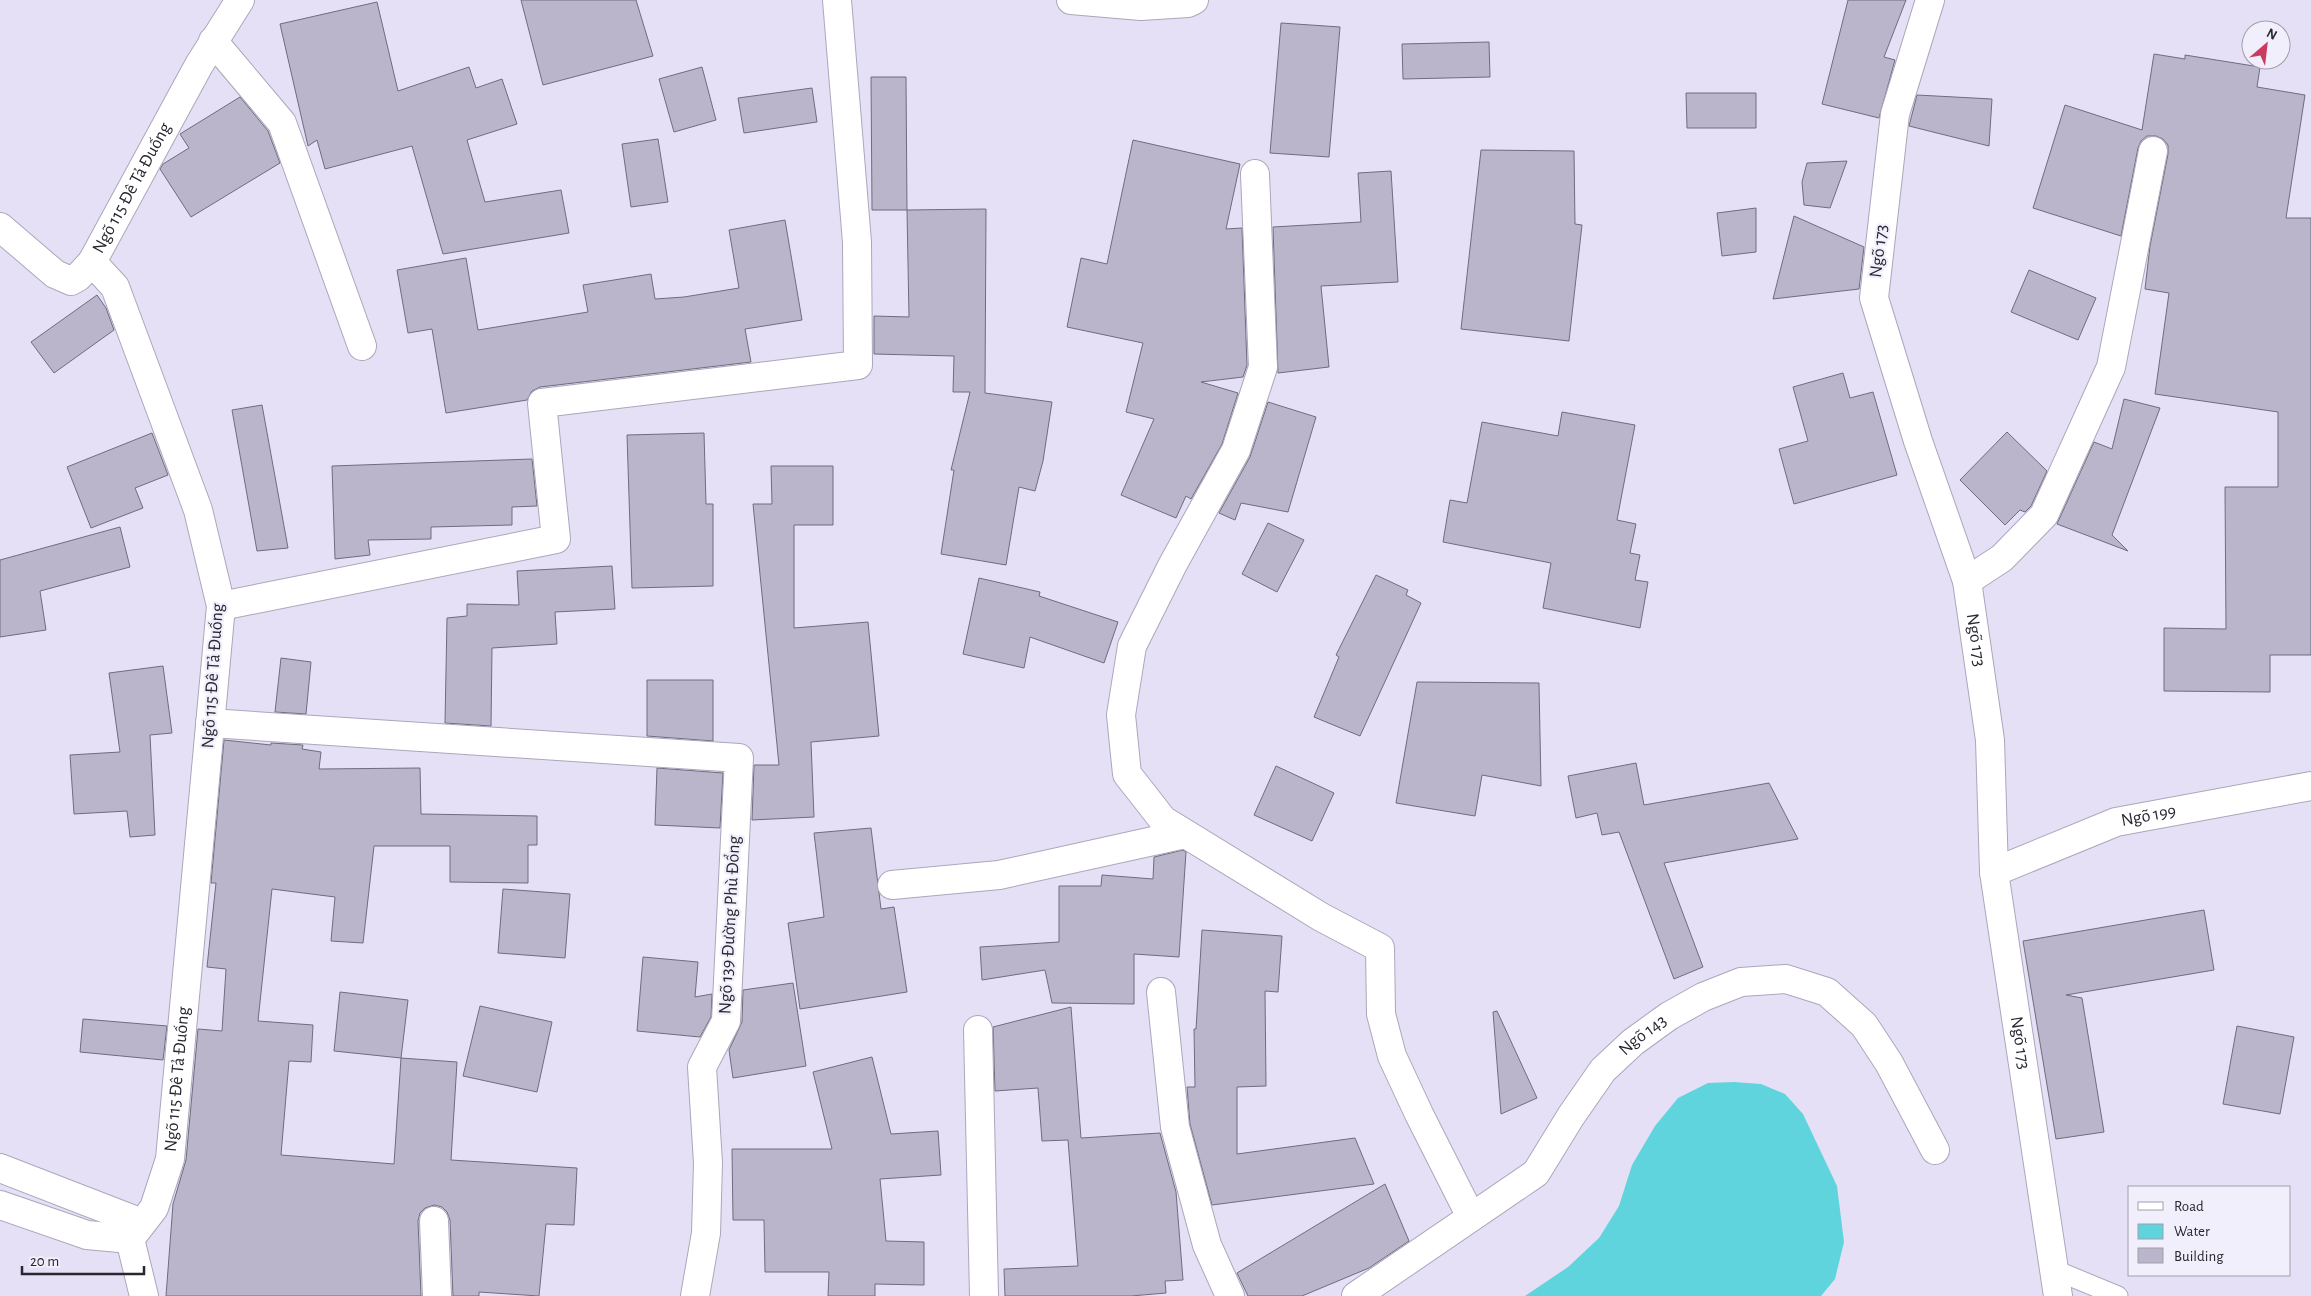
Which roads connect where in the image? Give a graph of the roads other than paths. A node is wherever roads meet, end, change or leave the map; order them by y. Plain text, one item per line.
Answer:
1 (240, 0) edge
2 (836, 0) edge
3 (1071, 0) edge
4 (1194, 0) edge
5 (1930, 0) edge
6 (213, 41) junction
7 (2153, 151) dead end
8 (1255, 174) dead end
9 (0, 226) edge
10 (92, 262) junction
11 (362, 346) dead end
12 (1967, 581) junction
13 (221, 606) junction
14 (210, 723) junction
15 (2311, 786) edge
16 (1184, 834) junction
17 (1994, 872) junction
18 (892, 885) dead end
19 (1160, 992) dead end
20 (978, 1030) dead end
21 (1935, 1150) dead end
22 (0, 1168) edge
23 (0, 1205) edge
24 (1471, 1217) junction
25 (434, 1221) dead end
26 (136, 1231) junction
27 (2057, 1283) edge
28 (144, 1296) edge
29 (437, 1296) edge
30 (695, 1296) edge
31 (984, 1296) edge
32 (1230, 1296) edge
33 (1356, 1296) edge
34 (2118, 1296) edge

1 - 6 street, Ngõ 115 Đê Tả Đuống
2 - 13 street
3 - 4 street
5 - 12 street, Ngõ 173
6 - 10 street, Ngõ 115 Đê Tả Đuống
6 - 11 street
7 - 12 street
8 - 16 street
9 - 10 street
10 - 13 street, Ngõ 115 Đê Tả Đuống
12 - 17 street, Ngõ 173
13 - 14 street, Ngõ 115 Đê Tả Đuống
14 - 26 street, Ngõ 115 Đê Tả Đuống
14 - 30 street, Ngõ 139 Đường Phù Đổng
15 - 17 street, Ngõ 199
16 - 18 street
16 - 24 street
17 - 27 street, Ngõ 173
19 - 32 street
20 - 31 street
21 - 24 street, Ngõ 143
22 - 26 street
23 - 26 street
24 - 33 street, Ngõ 143
25 - 29 street
26 - 28 street
27 - 34 lane

